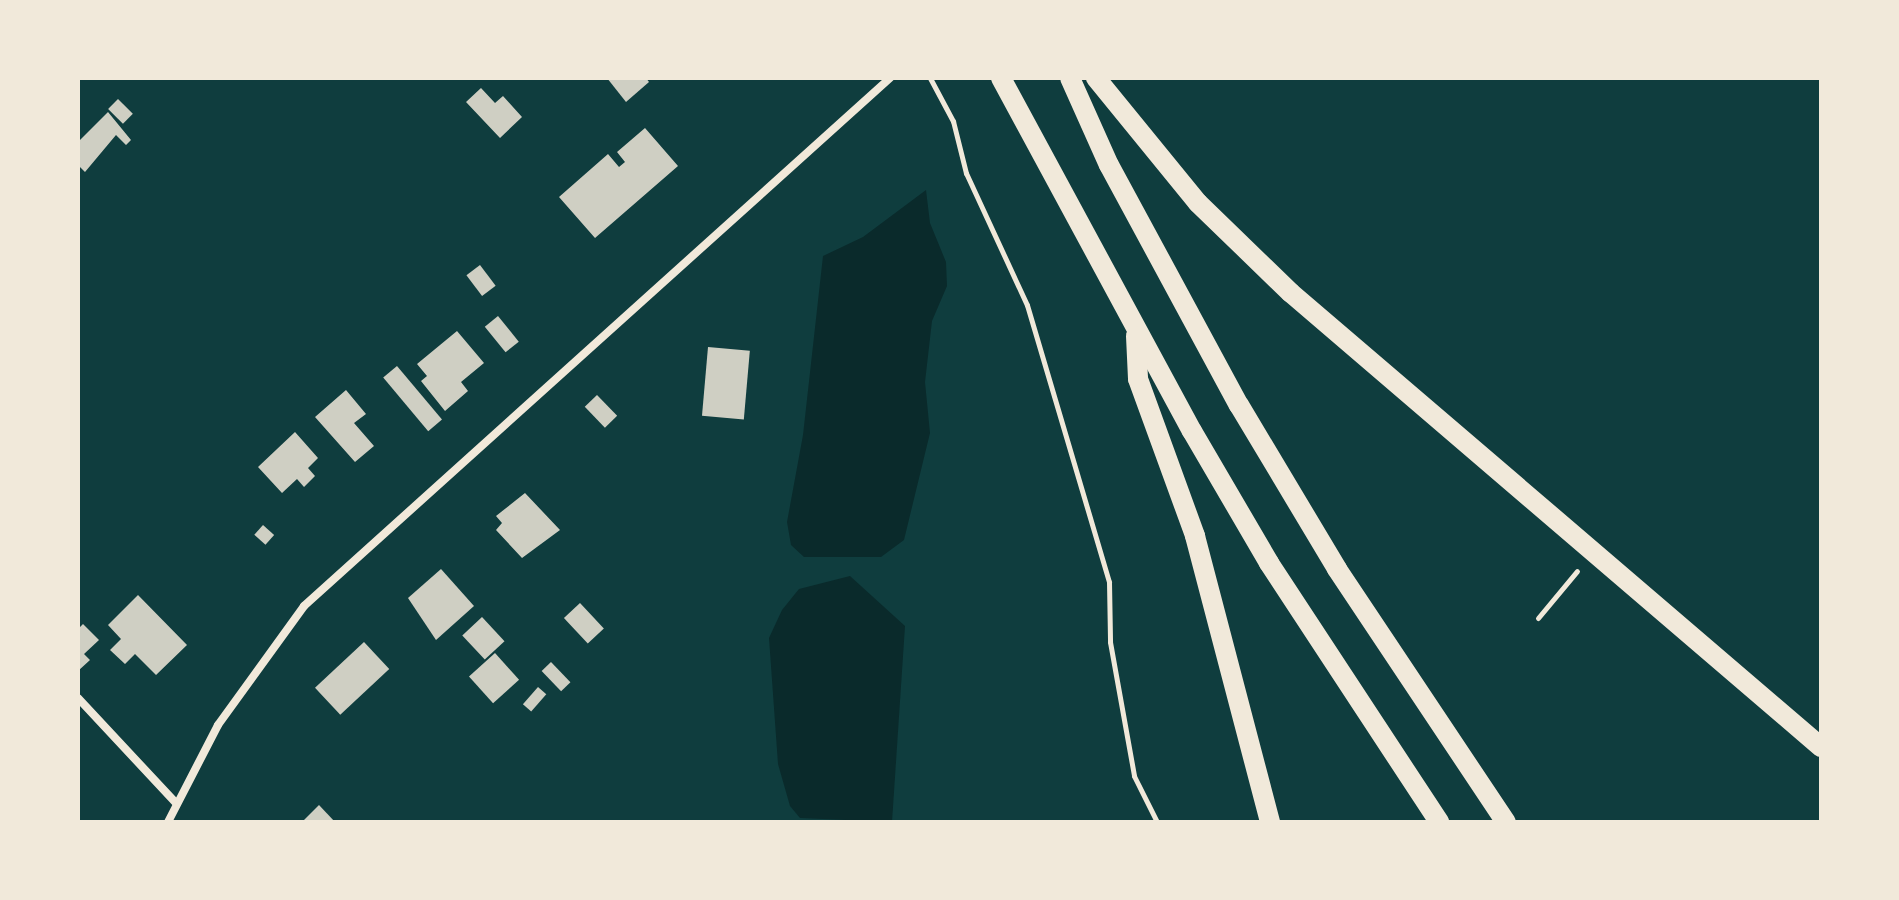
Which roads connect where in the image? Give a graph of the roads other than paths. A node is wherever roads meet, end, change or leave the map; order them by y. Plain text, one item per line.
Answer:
1 (890, 78) edge
2 (1001, 78) edge
3 (1070, 78) edge
4 (1096, 78) edge
5 (1135, 332) junction
6 (78, 698) edge
7 (1821, 747) edge
8 (176, 803) junction
9 (168, 822) edge
10 (1270, 822) edge
11 (1439, 822) edge
12 (1506, 822) edge

1 - 8 street
2 - 5 main road
3 - 12 main road
4 - 7 main road
5 - 10 main road
5 - 11 main road
6 - 8 street
8 - 9 street

